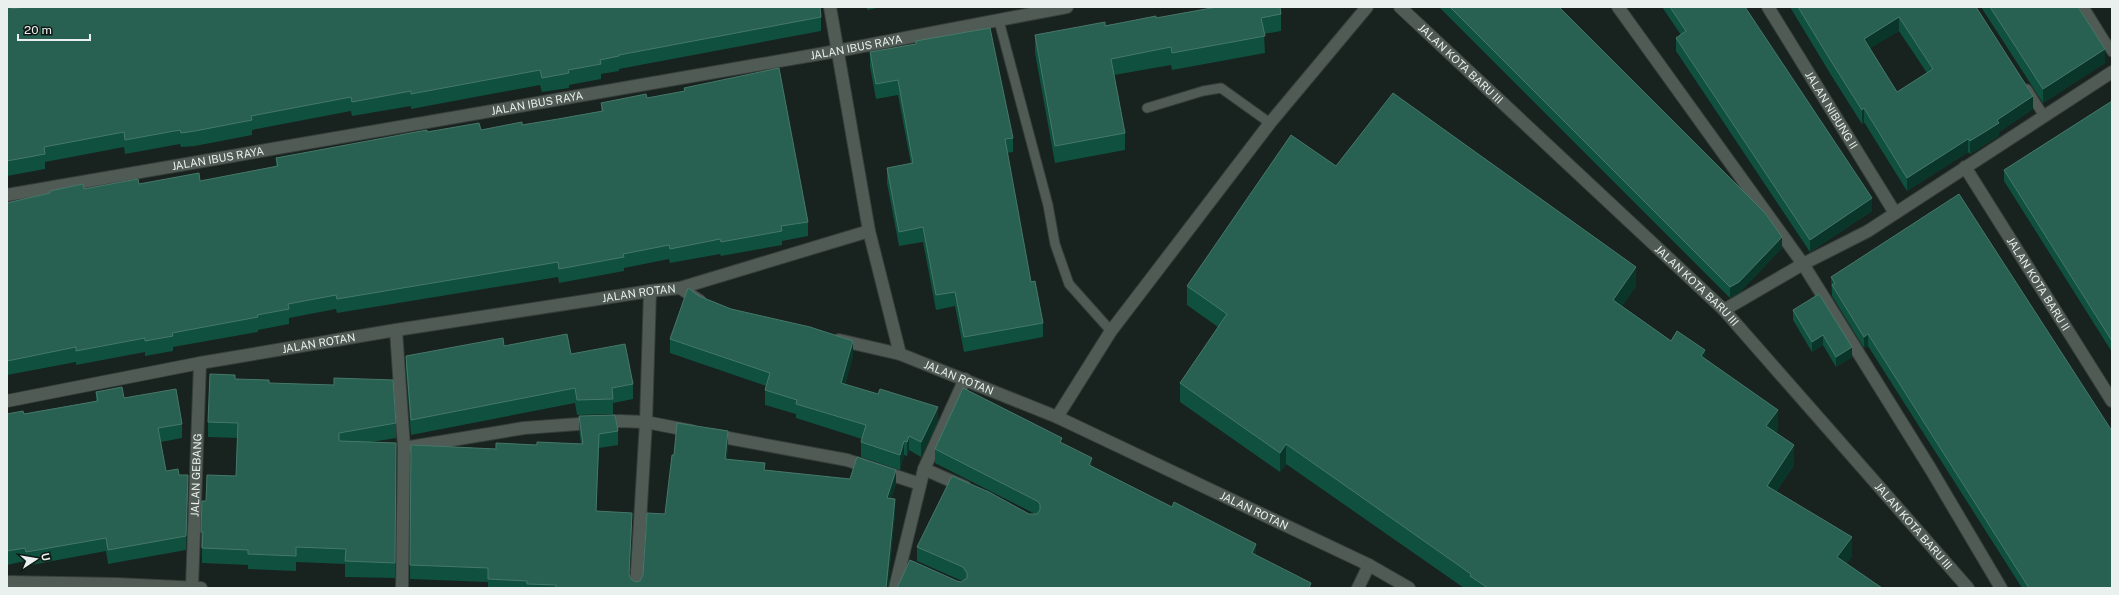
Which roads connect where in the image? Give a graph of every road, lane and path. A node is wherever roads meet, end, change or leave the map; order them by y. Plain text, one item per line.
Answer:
1 (830, 7) edge
2 (1067, 7) edge
3 (1367, 7) edge
4 (1400, 7) edge
5 (1618, 7) edge
6 (1768, 7) edge
7 (2084, 7) edge
8 (999, 21) junction
9 (837, 51) junction
10 (2112, 52) edge
11 (2112, 72) edge
12 (2023, 84) edge
13 (1146, 108) dead end
14 (2044, 116) junction
15 (1270, 123) junction
16 (1965, 167) junction
17 (7, 195) edge
18 (1895, 213) junction
19 (870, 231) junction
20 (1804, 264) junction
21 (680, 288) junction
22 (650, 291) junction
23 (709, 306) edge
24 (1724, 310) junction
25 (396, 330) junction
26 (1111, 331) junction
27 (824, 337) edge
28 (900, 354) junction
29 (200, 363) junction
30 (965, 379) junction
31 (7, 400) edge
32 (2112, 400) edge
33 (1057, 417) junction
34 (646, 422) junction
35 (404, 448) junction
36 (924, 469) junction
37 (920, 484) junction
38 (979, 493) edge
39 (1369, 564) junction
40 (7, 582) edge
41 (116, 586) edge
42 (197, 588) edge
43 (402, 588) edge
44 (636, 588) edge
45 (895, 588) edge
46 (1358, 588) edge
47 (1409, 588) edge
48 (1968, 588) edge
49 (2001, 588) edge

1 - 9 street
2 - 8 street, JALAN IBUS RAYA
3 - 15 street
4 - 24 street, JALAN KOTA BARU III
5 - 20 street
6 - 18 street, JALAN NIBUNG II
7 - 10 lane
8 - 9 street, JALAN IBUS RAYA
8 - 26 lane
9 - 17 street, JALAN IBUS RAYA
9 - 19 street
11 - 14 street
12 - 14 lane
13 - 15 lane
14 - 16 street
15 - 26 street
16 - 18 street
16 - 32 street, JALAN KOTA BARU II
18 - 20 street
19 - 21 street
19 - 28 street
20 - 24 street
20 - 49 street
21 - 22 street, JALAN ROTAN
21 - 23 street, JALAN ROTAN
22 - 25 street, JALAN ROTAN
22 - 34 street
24 - 48 street, JALAN KOTA BARU III
25 - 29 street, JALAN ROTAN
25 - 35 street
26 - 33 street
27 - 28 street, JALAN ROTAN
28 - 30 street, JALAN ROTAN
29 - 31 street, JALAN ROTAN
29 - 42 street, JALAN GEBANG
30 - 33 street, JALAN ROTAN
30 - 36 street
33 - 39 street, JALAN ROTAN
34 - 35 street
34 - 37 street
34 - 44 street
35 - 43 street
36 - 37 street
36 - 38 street
37 - 45 street
39 - 46 street
39 - 47 street, JALAN ROTAN
40 - 41 street
41 - 42 street

